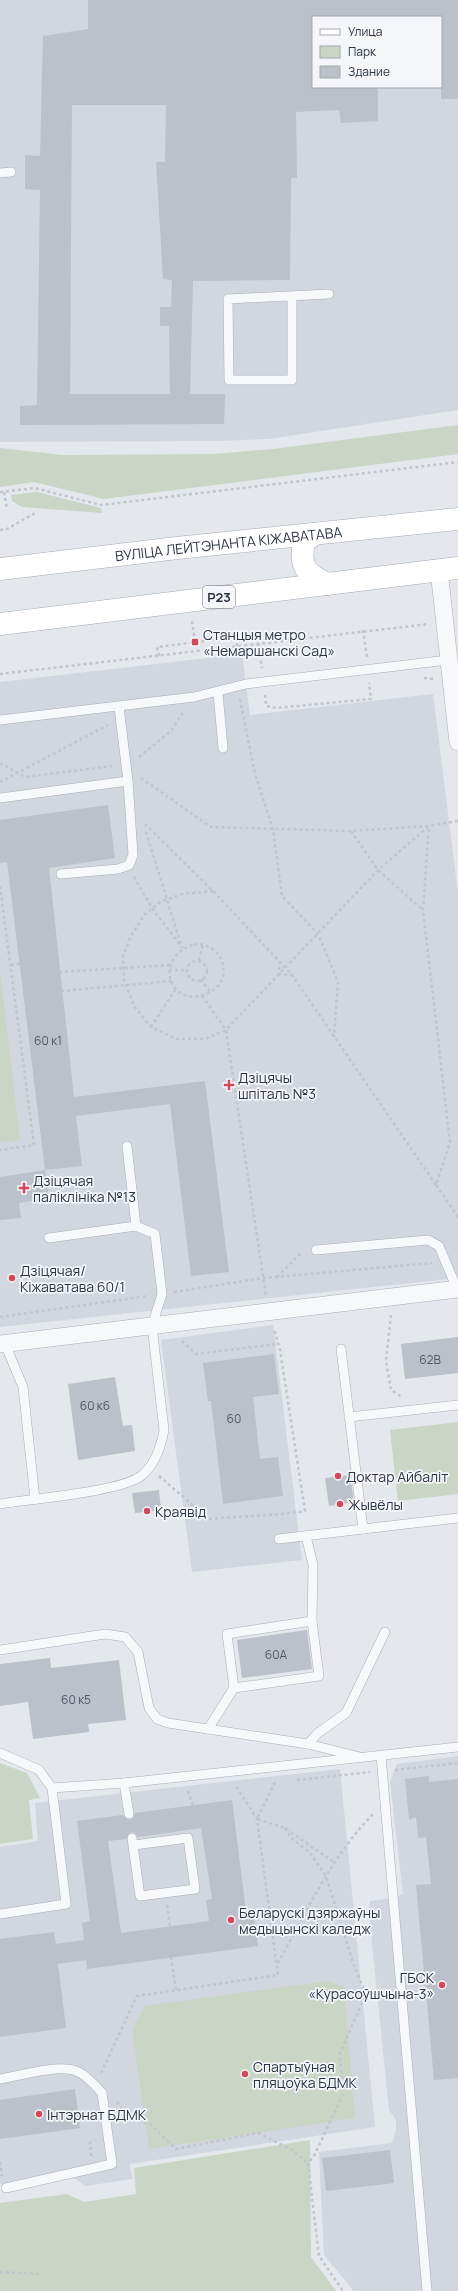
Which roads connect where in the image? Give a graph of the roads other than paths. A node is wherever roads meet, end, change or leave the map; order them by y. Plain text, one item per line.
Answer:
1 (11, 172) dead end
2 (0, 173) edge
3 (329, 294) dead end
4 (292, 296) junction
5 (458, 519) edge
6 (314, 534) junction
7 (0, 569) edge
8 (449, 569) edge
9 (327, 584) junction
10 (0, 624) edge
11 (448, 660) junction
12 (218, 693) junction
13 (119, 707) junction
14 (0, 720) edge
15 (458, 742) edge
16 (223, 748) dead end
17 (128, 781) junction
18 (0, 798) edge
19 (60, 874) dead end
20 (126, 1146) dead end
21 (136, 1226) junction
22 (49, 1238) dead end
23 (316, 1250) dead end
24 (458, 1289) edge
25 (159, 1325) junction
26 (2, 1344) edge
27 (341, 1349) dead end
28 (458, 1405) edge
29 (349, 1417) junction
30 (35, 1499) junction
31 (0, 1504) edge
32 (458, 1518) edge
33 (362, 1529) junction
34 (306, 1536) junction
35 (279, 1539) dead end
36 (312, 1621) junction
37 (385, 1632) dead end
38 (0, 1650) edge
39 (234, 1688) junction
40 (208, 1729) junction
41 (308, 1744) junction
42 (458, 1747) edge
43 (0, 1753) edge
44 (381, 1756) junction
45 (360, 1758) junction
46 (124, 1783) junction
47 (52, 1788) junction
48 (129, 1814) dead end
49 (133, 1841) joint
50 (0, 1914) edge
51 (0, 2079) edge
52 (6, 2188) dead end
53 (427, 2291) edge

1 - 2 lane
3 - 4 lane
4 - 4 lane
5 - 6 main road, ВУЛІЦА ЛЕЙТЭНАНТА КІЖАВАТАВА
6 - 7 main road, ВУЛІЦА ЛЕЙТЭНАНТА КІЖАВАТАВА
6 - 9 main road
8 - 9 main road, Р23
8 - 11 street
9 - 10 main road, Р23
11 - 12 lane
11 - 15 street
12 - 13 lane
12 - 16 lane
13 - 14 lane
13 - 17 lane
17 - 18 lane
17 - 19 lane
20 - 21 lane
21 - 22 lane
21 - 25 lane
23 - 24 lane
24 - 25 street
25 - 26 street
25 - 30 lane
26 - 30 lane
27 - 29 lane
28 - 29 lane
29 - 33 lane
30 - 31 lane
32 - 33 lane
33 - 34 lane
34 - 35 lane
34 - 36 lane
36 - 39 lane
36 - 39 lane
37 - 41 lane
38 - 40 lane
39 - 40 lane
40 - 41 lane
41 - 45 lane
42 - 44 lane
43 - 47 lane
44 - 45 lane
44 - 53 lane
45 - 46 lane
46 - 47 lane
46 - 48 lane
47 - 50 lane
49 - 49 lane
51 - 52 lane

